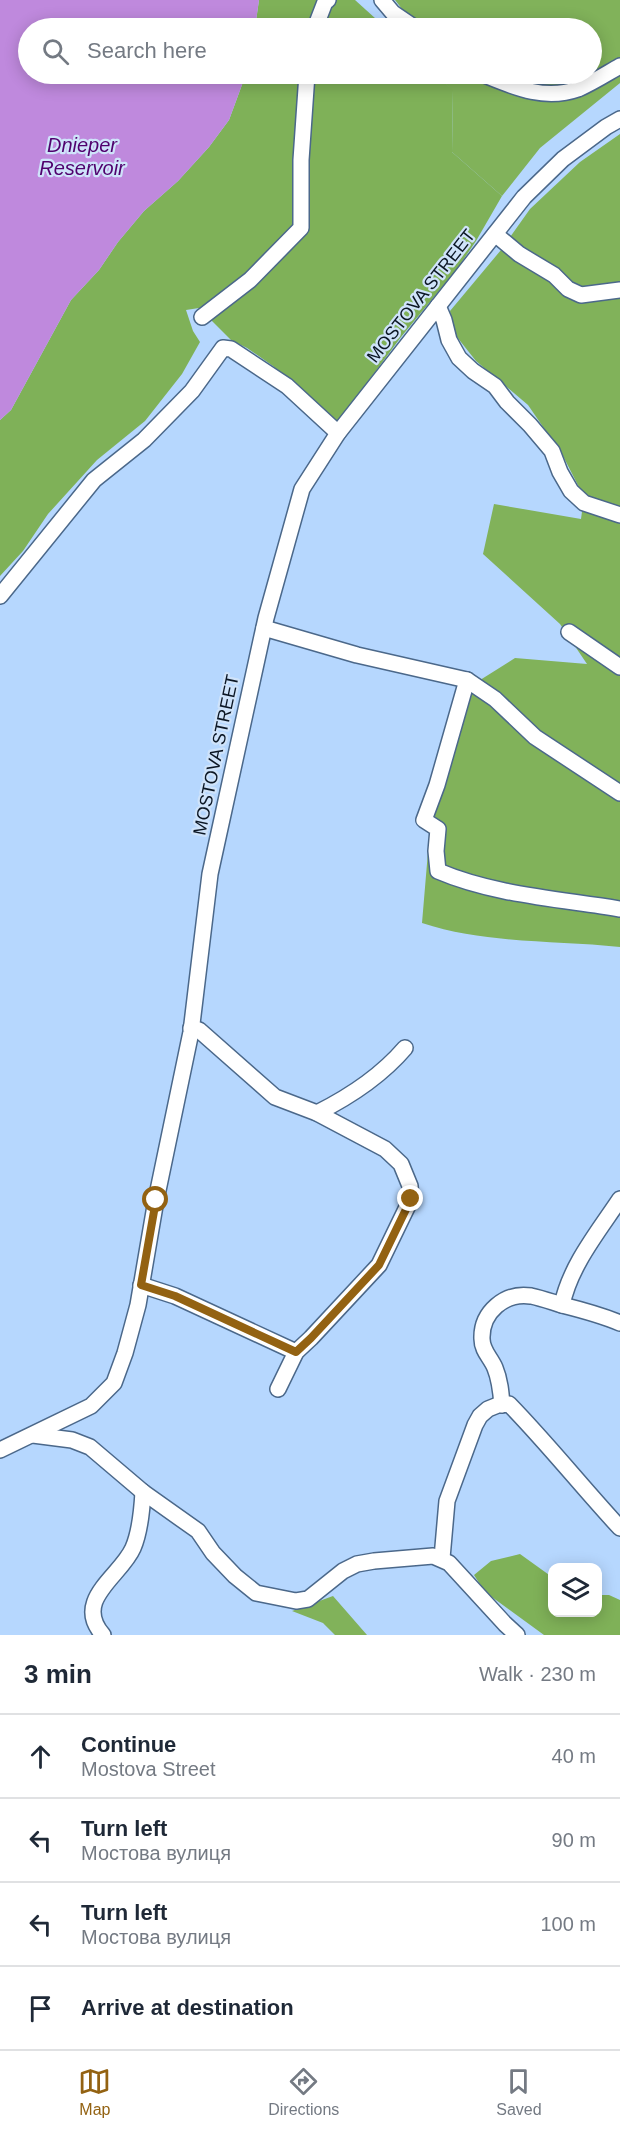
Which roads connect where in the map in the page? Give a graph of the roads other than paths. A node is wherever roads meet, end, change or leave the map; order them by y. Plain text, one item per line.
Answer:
1 (328, 0) edge
2 (382, 0) edge
3 (319, 18) edge
4 (400, 18) edge
5 (620, 66) edge
6 (602, 75) edge
7 (306, 84) edge
8 (506, 84) edge
9 (586, 84) edge
10 (620, 120) edge
11 (495, 234) junction
12 (620, 290) edge
13 (438, 306) junction
14 (202, 317) dead end
15 (338, 432) junction
16 (620, 515) edge
17 (0, 596) edge
18 (264, 628) junction
19 (569, 632) dead end
20 (620, 667) edge
21 (467, 680) junction
22 (620, 793) edge
23 (620, 909) edge
24 (191, 1028) junction
25 (405, 1048) dead end
26 (317, 1113) junction
27 (620, 1199) edge
28 (141, 1285) junction
29 (562, 1305) junction
30 (620, 1323) edge
31 (296, 1352) junction
32 (278, 1389) dead end
33 (502, 1405) junction
34 (31, 1435) junction
35 (0, 1437) edge
36 (15, 1443) junction
37 (0, 1450) edge
38 (143, 1492) junction
39 (620, 1528) edge
40 (442, 1558) junction
41 (103, 1635) edge
42 (517, 1635) edge

1 - 3 street
2 - 4 street
5 - 6 street
7 - 14 street
8 - 9 street
10 - 11 street, MOSTOVA STREET
11 - 12 street
11 - 13 street, MOSTOVA STREET
13 - 15 street, MOSTOVA STREET
13 - 16 street
15 - 17 street
15 - 18 street, MOSTOVA STREET
18 - 21 street
18 - 24 street, MOSTOVA STREET
19 - 20 street
21 - 22 street
21 - 23 street
24 - 26 street
24 - 28 street, MOSTOVA STREET
25 - 26 street
26 - 31 street
27 - 29 street
28 - 31 street
28 - 34 street, MOSTOVA STREET
29 - 30 street
29 - 33 street
31 - 32 street
33 - 39 street
33 - 40 street
34 - 36 street, MOSTOVA STREET
34 - 38 street
35 - 36 street
36 - 37 street, MOSTOVA STREET
38 - 40 street
38 - 41 street
40 - 42 street

